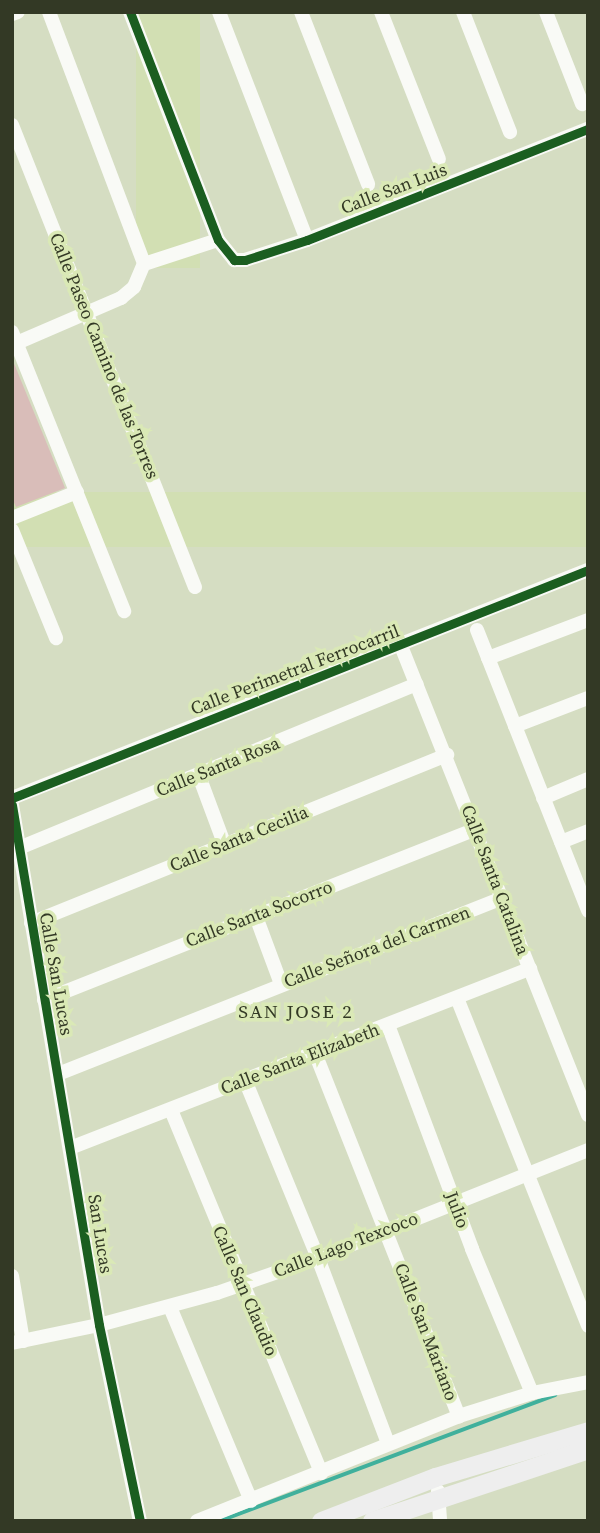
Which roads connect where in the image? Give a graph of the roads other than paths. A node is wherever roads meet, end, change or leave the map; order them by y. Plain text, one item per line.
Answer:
1 (18, 12) edge
2 (49, 12) edge
3 (130, 12) edge
4 (219, 12) edge
5 (301, 12) edge
6 (381, 12) edge
7 (463, 12) edge
8 (546, 12) edge
9 (12, 14) edge
10 (582, 104) dead end
11 (12, 125) edge
12 (588, 129) edge
13 (510, 132) dead end
14 (439, 159) dead end
15 (368, 184) dead end
16 (218, 240) junction
17 (307, 240) junction
18 (145, 264) junction
19 (88, 314) junction
20 (14, 340) edge
21 (76, 492) junction
22 (12, 519) edge
23 (12, 530) edge
24 (588, 570) edge
25 (195, 587) dead end
26 (124, 611) dead end
27 (588, 620) edge
28 (477, 630) dead end
29 (56, 638) dead end
30 (401, 646) junction
31 (488, 658) junction
32 (417, 684) junction
33 (588, 698) edge
34 (515, 726) junction
35 (447, 755) junction
36 (199, 776) junction
37 (588, 779) edge
38 (543, 797) junction
39 (12, 798) edge
40 (12, 805) edge
41 (475, 829) junction
42 (588, 831) edge
43 (561, 842) junction
44 (225, 846) junction
45 (19, 848) junction
46 (502, 898) junction
47 (588, 911) edge
48 (255, 914) junction
49 (31, 923) junction
50 (530, 970) junction
51 (281, 984) junction
52 (457, 998) junction
53 (44, 1000) junction
54 (388, 1025) junction
55 (315, 1054) junction
56 (588, 1068) edge
57 (58, 1074) junction
58 (573, 1074) junction
59 (245, 1080) junction
60 (171, 1110) junction
61 (588, 1115) edge
62 (70, 1148) junction
63 (588, 1150) edge
64 (525, 1172) junction
65 (454, 1202) junction
66 (387, 1230) junction
67 (318, 1258) junction
68 (12, 1276) edge
69 (243, 1283) junction
70 (170, 1307) junction
71 (99, 1325) junction
72 (588, 1326) edge
73 (18, 1342) edge
74 (588, 1382) edge
75 (531, 1393) junction
76 (458, 1416) junction
77 (588, 1431) edge
78 (388, 1443) junction
79 (588, 1449) edge
80 (503, 1466) junction
81 (321, 1473) junction
82 (437, 1487) junction
83 (251, 1501) junction
84 (140, 1521) edge
85 (197, 1521) edge
86 (321, 1521) edge
87 (372, 1521) edge
88 (440, 1521) edge

1 - 9 street
2 - 18 street
3 - 16 street
4 - 17 street
5 - 15 street
6 - 14 street
7 - 13 street
8 - 10 street
11 - 19 street, Calle Paseo Camino de las Torres
12 - 17 street, Calle San Luis
16 - 17 street, Calle San Luis
16 - 18 street
18 - 19 street
19 - 20 street
19 - 25 street, Calle Paseo Camino de las Torres
20 - 21 street
21 - 22 street
21 - 26 street
23 - 29 street
24 - 30 street, Calle Perimetral Ferrocarril
27 - 31 street
28 - 31 street
30 - 32 street, Calle Santa Catalina
30 - 39 street, Calle Perimetral Ferrocarril
31 - 34 street
32 - 35 street, Calle Santa Catalina
32 - 36 street, Calle Santa Rosa
33 - 34 street
34 - 38 street
35 - 41 street, Calle Santa Catalina
35 - 44 street, Calle Santa Cecilia
36 - 44 street
36 - 45 street, Calle Santa Rosa
37 - 38 street
38 - 43 street
40 - 45 street, Calle San Lucas
41 - 46 street, Calle Santa Catalina
41 - 48 street, Calle Santa Socorro
42 - 43 street
43 - 47 street
44 - 49 street, Calle Santa Cecilia
45 - 49 street, Calle San Lucas
46 - 50 street, Calle Santa Catalina
46 - 51 street, Calle Señora del Carmen
48 - 51 street
48 - 53 street, Calle Santa Socorro
49 - 53 street, Calle San Lucas
50 - 52 street, Calle Santa Elizabeth
50 - 58 street, Calle Santa Catalina
51 - 57 street, Calle Señora del Carmen
52 - 54 street, Calle Santa Elizabeth
52 - 64 street
53 - 57 street, Calle San Lucas
54 - 55 street, Calle Santa Elizabeth
54 - 65 street, Julio
55 - 59 street, Calle Santa Elizabeth
55 - 66 street, Calle San Mariano
56 - 58 street
57 - 62 street, Calle San Lucas
58 - 61 street, Calle Santa Catalina
59 - 60 street, Calle Santa Elizabeth
59 - 67 street
60 - 62 street, Calle Santa Elizabeth
60 - 69 street, Calle San Claudio
62 - 71 street, San Lucas
63 - 64 street, Calle Lago Texcoco
64 - 65 street, Calle Lago Texcoco
64 - 72 street
65 - 66 street, Calle Lago Texcoco
65 - 75 street, Julio
66 - 67 street, Calle Lago Texcoco
66 - 76 street, Calle San Mariano
67 - 69 street, Calle Lago Texcoco
67 - 78 street
68 - 73 street
69 - 70 street, Calle Lago Texcoco
69 - 81 street, Calle San Claudio
70 - 71 street, Calle Lago Texcoco
70 - 83 street
71 - 73 street, Calle Lago Texcoco
71 - 84 street, San Lucas
74 - 75 street
75 - 76 street
76 - 78 street
77 - 80 main road
78 - 81 street
79 - 80 main road
80 - 82 main road
81 - 83 street
82 - 86 main road
82 - 87 main road
82 - 88 street
83 - 85 street

